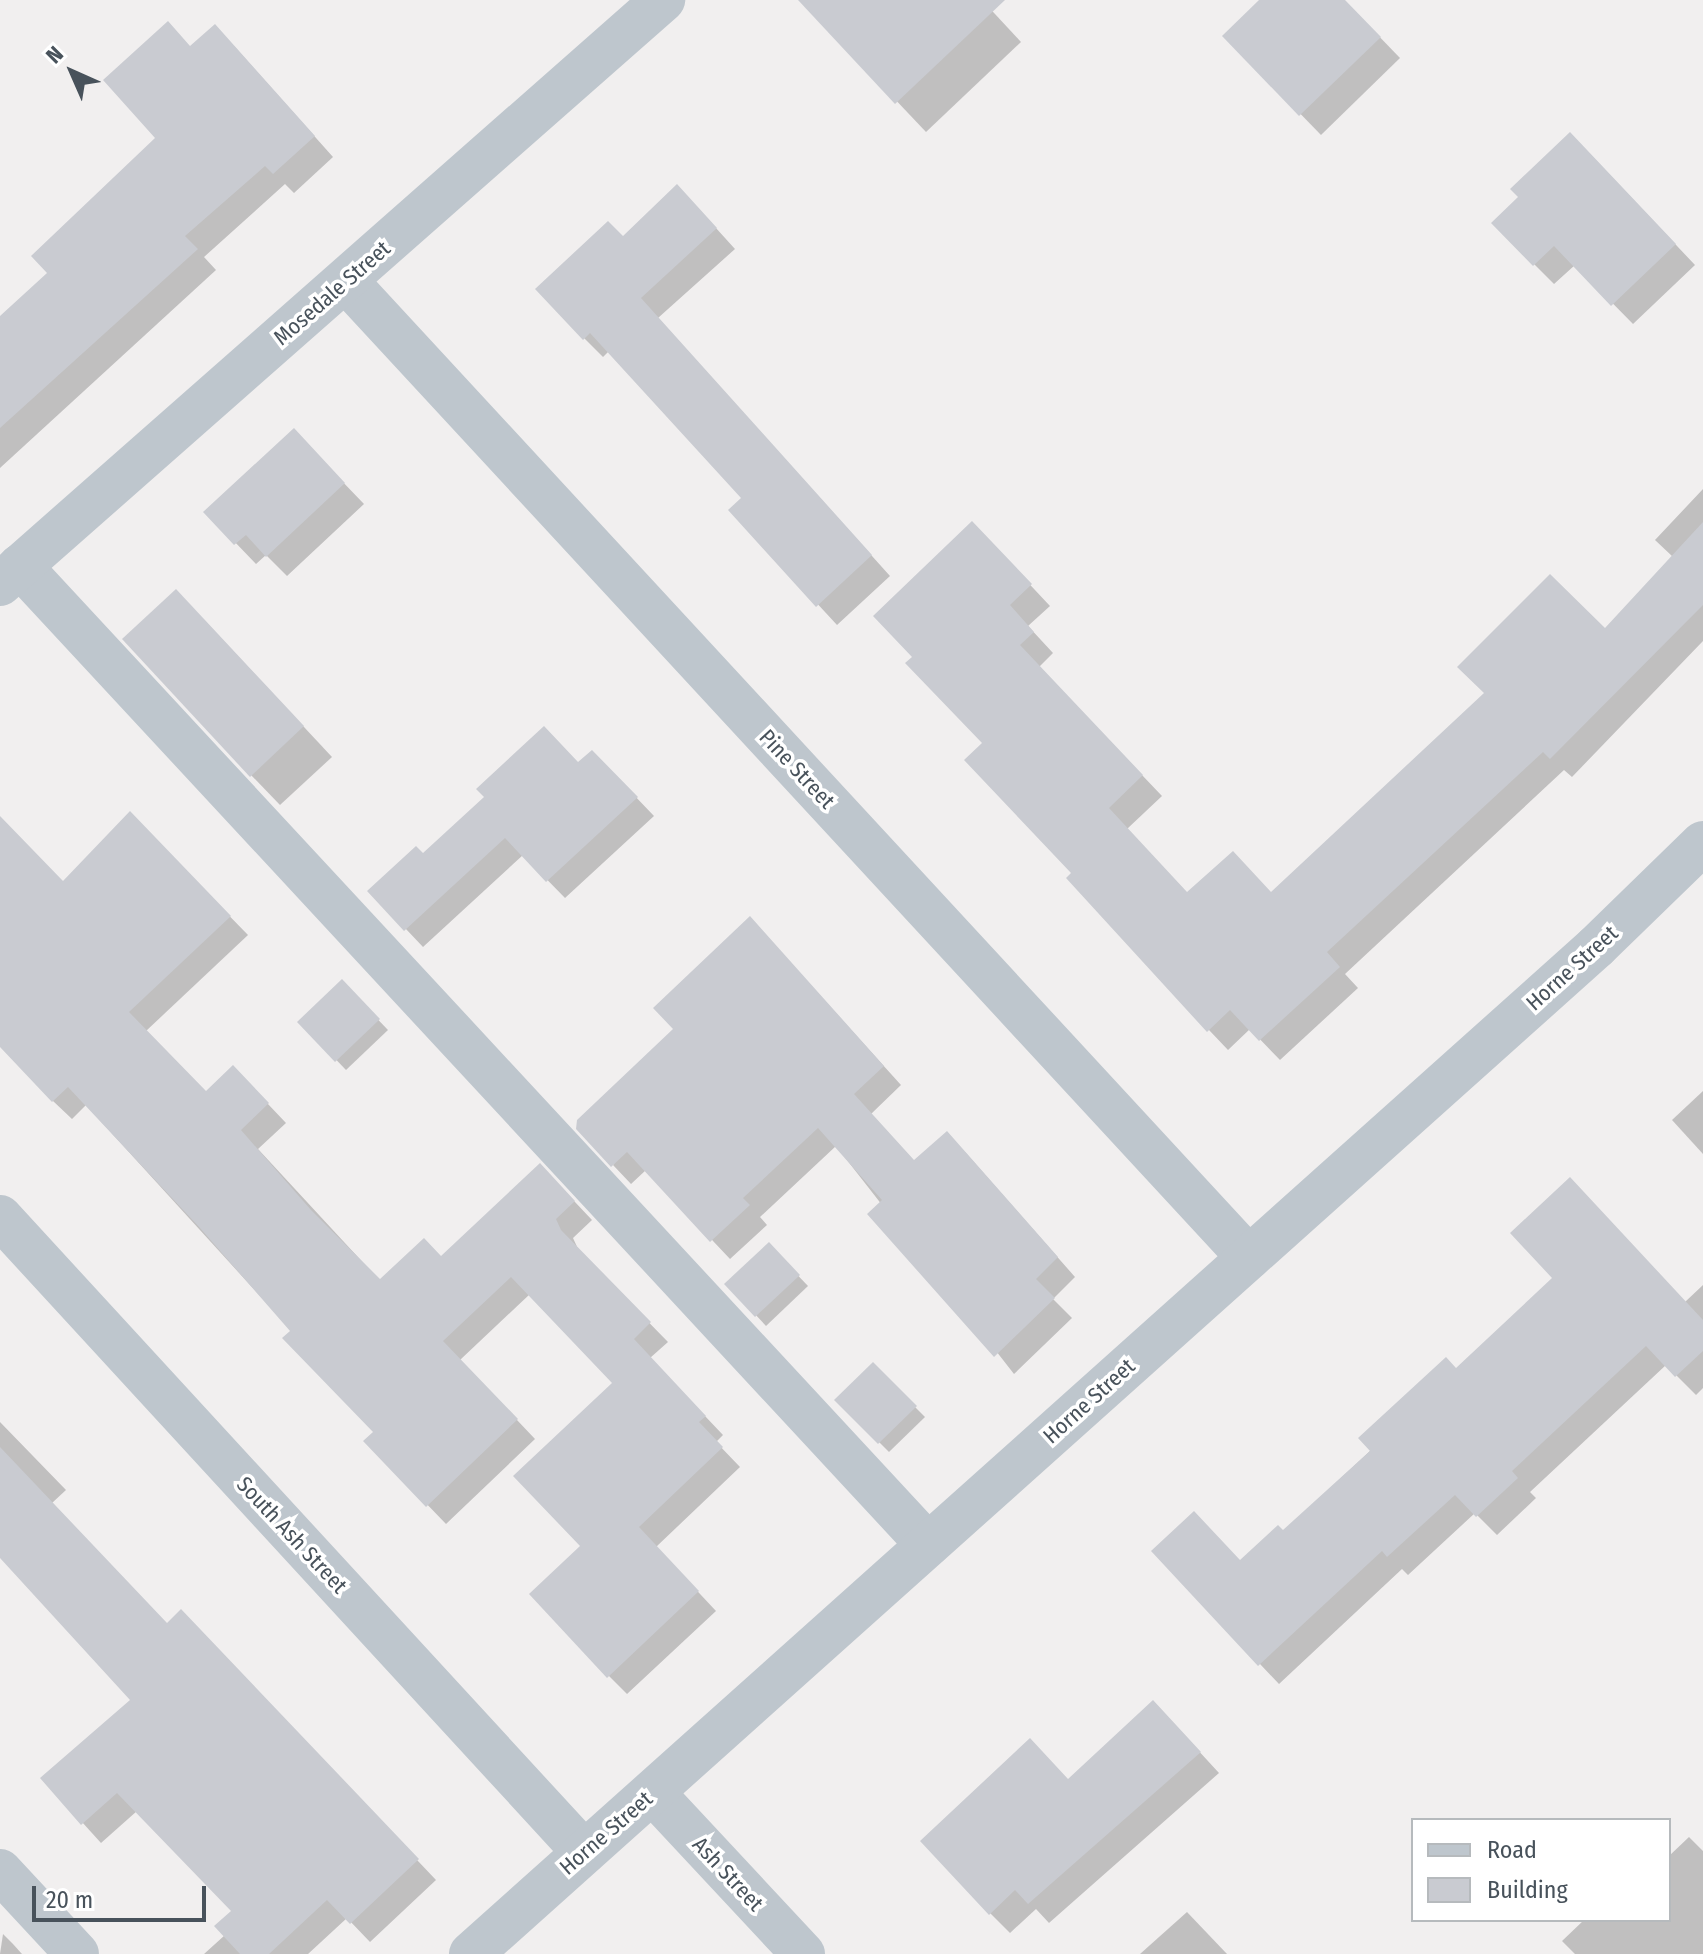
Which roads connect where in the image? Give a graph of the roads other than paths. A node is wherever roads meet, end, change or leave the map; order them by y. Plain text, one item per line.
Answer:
1 (663, 0) edge
2 (346, 281) junction
3 (10, 575) edge
4 (1703, 843) edge
5 (0, 1217) edge
6 (1249, 1258) junction
7 (928, 1545) junction
8 (653, 1793) junction
9 (584, 1852) junction
10 (0, 1871) edge
11 (77, 1954) edge
12 (471, 1954) edge
13 (803, 1954) edge

1 - 2 street, Mosedale Street
2 - 3 street, Mosedale Street
2 - 6 street, Pine Street
3 - 7 street
4 - 6 street, Horne Street
5 - 9 street, South Ash Street
6 - 7 street, Horne Street
7 - 8 street, Horne Street
8 - 9 street, Horne Street
8 - 13 street, Ash Street
9 - 12 street, Horne Street
10 - 11 street

